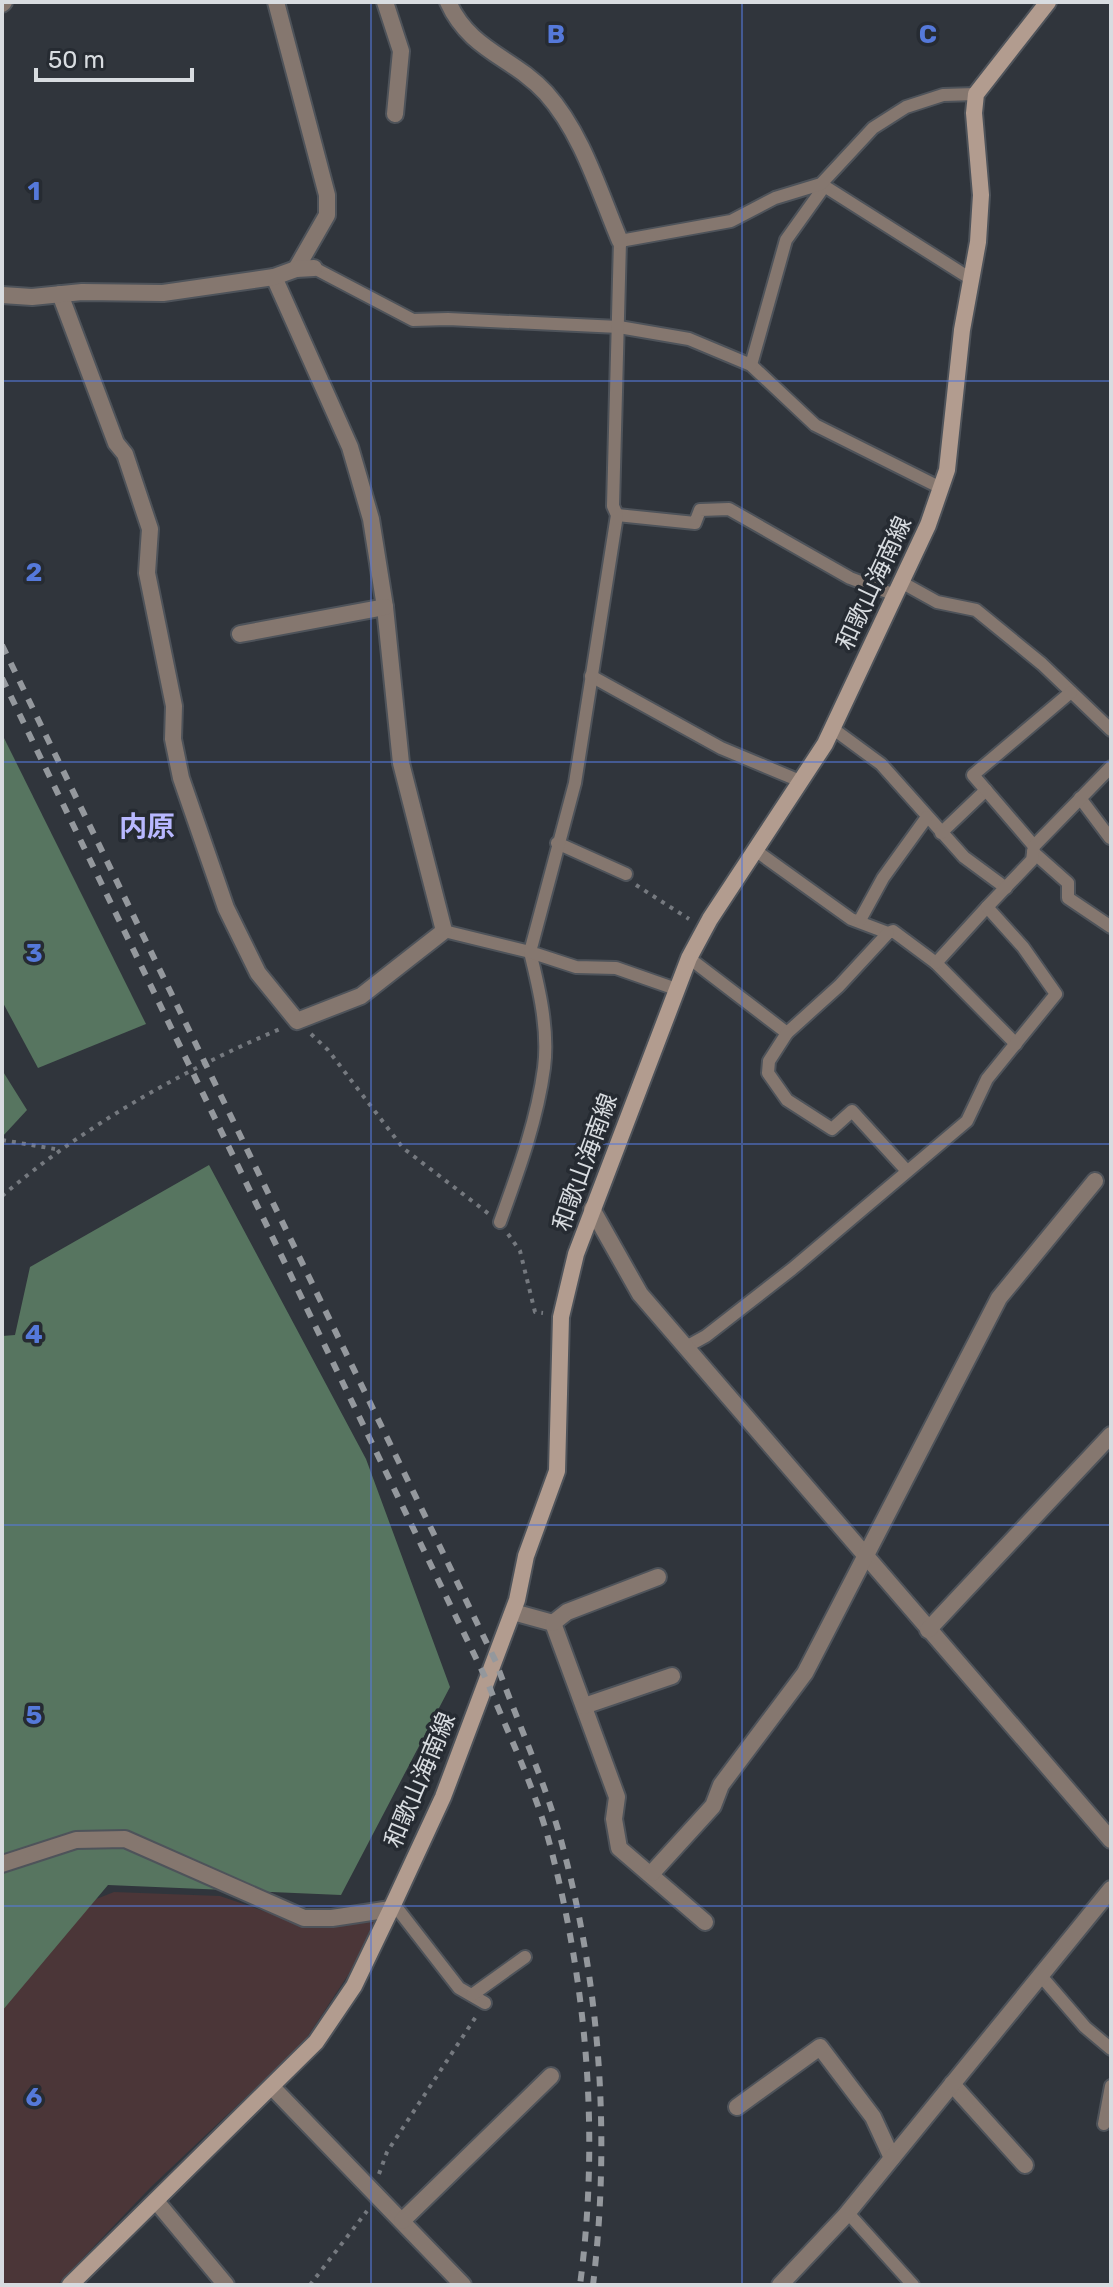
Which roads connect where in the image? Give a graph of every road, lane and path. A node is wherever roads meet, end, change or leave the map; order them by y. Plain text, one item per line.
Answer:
1 (276, 2) edge
2 (385, 2) edge
3 (448, 2) edge
4 (1048, 2) edge
5 (976, 94) junction
6 (395, 114) dead end
7 (821, 184) junction
8 (620, 241) junction
9 (314, 268) joint
10 (296, 269) junction
11 (274, 277) junction
12 (971, 279) junction
13 (60, 294) junction
14 (2, 295) edge
15 (619, 327) junction
16 (751, 365) junction
17 (941, 488) junction
18 (617, 515) junction
19 (898, 588) junction
20 (385, 607) junction
21 (240, 634) dead end
22 (591, 676) junction
23 (1071, 692) junction
24 (832, 728) junction
25 (1111, 730) edge
26 (1111, 767) edge
27 (800, 781) junction
28 (986, 790) junction
29 (1080, 798) junction
30 (927, 817) junction
31 (941, 833) junction
32 (1110, 838) edge
33 (557, 843) junction
34 (1033, 849) junction
35 (755, 850) junction
36 (626, 874) joint
37 (1006, 888) junction
38 (987, 907) junction
39 (860, 920) junction
40 (1111, 927) edge
41 (705, 928) junction
42 (444, 931) junction
43 (888, 933) junction
44 (530, 952) junction
45 (689, 958) junction
46 (936, 963) junction
47 (676, 989) junction
48 (297, 1021) junction
49 (787, 1033) junction
50 (1016, 1044) junction
51 (2, 1140) edge
52 (56, 1150) junction
53 (907, 1171) junction
54 (1095, 1181) dead end
55 (2, 1196) edge
56 (592, 1209) junction
57 (500, 1222) junction
58 (561, 1317) junction
59 (686, 1347) junction
60 (1111, 1435) edge
61 (867, 1558) junction
62 (658, 1577) dead end
63 (513, 1612) junction
64 (553, 1623) junction
65 (928, 1630) junction
66 (672, 1676) dead end
67 (584, 1706) junction
68 (1111, 1840) edge
69 (2, 1864) edge
70 (652, 1873) junction
71 (1111, 1889) edge
72 (392, 1906) junction
73 (705, 1922) dead end
74 (525, 1957) dead end
75 (1041, 1976) junction
76 (472, 1995) junction
77 (485, 2003) joint
78 (1111, 2049) edge
79 (551, 2076) dead end
80 (952, 2084) junction
81 (1111, 2086) edge
82 (273, 2088) junction
83 (737, 2107) dead end
84 (1104, 2124) dead end
85 (892, 2158) junction
86 (1025, 2165) dead end
87 (375, 2194) junction
88 (156, 2201) junction
89 (848, 2213) junction
90 (402, 2221) junction
91 (70, 2285) edge
92 (226, 2285) edge
93 (310, 2285) edge
94 (463, 2285) edge
95 (781, 2285) edge
96 (913, 2285) edge

1 - 10 street
2 - 6 street
3 - 8 street
4 - 5 main road
5 - 7 lane
5 - 12 main road, 和歌山海南線
7 - 8 lane
7 - 12 lane
7 - 16 lane
8 - 15 lane
9 - 10 street
9 - 15 lane
10 - 11 street
11 - 13 street
11 - 20 street
12 - 17 main road, 和歌山海南線
13 - 14 street
13 - 48 street
15 - 16 lane
15 - 18 lane
16 - 17 lane
17 - 19 main road, 和歌山海南線
18 - 19 lane
18 - 22 lane
19 - 23 lane
19 - 24 main road, 和歌山海南線
20 - 21 street
20 - 42 street
22 - 27 lane
22 - 33 lane
23 - 25 lane
23 - 28 lane
24 - 27 main road, 和歌山海南線
24 - 30 lane
26 - 29 lane
27 - 35 main road, 和歌山海南線
28 - 31 lane
28 - 34 lane
29 - 32 lane
29 - 34 lane
30 - 31 lane
30 - 39 lane
31 - 37 lane
33 - 36 lane
33 - 44 lane
34 - 37 lane
34 - 40 lane
35 - 39 lane
35 - 41 main road, 和歌山海南線
36 - 41 path
37 - 38 lane
38 - 46 lane
38 - 50 lane
39 - 43 lane
41 - 45 main road, 和歌山海南線
42 - 44 lane
42 - 48 street
43 - 46 lane
43 - 49 lane
44 - 47 lane
44 - 57 lane
45 - 47 main road, 和歌山海南線
45 - 49 lane
46 - 50 lane
47 - 56 main road, 和歌山海南線
48 - 52 path
48 - 57 path
49 - 53 lane
50 - 53 lane
51 - 52 path
52 - 55 path
53 - 59 lane
54 - 61 street
56 - 58 main road, 和歌山海南線
56 - 59 street
57 - 58 path
58 - 63 main road, 和歌山海南線
59 - 61 street
60 - 65 street
61 - 65 street
61 - 70 street
62 - 64 street
63 - 64 street
63 - 72 main road, 和歌山海南線
64 - 67 street
65 - 68 street
66 - 67 street
67 - 70 street
69 - 72 street
70 - 73 street
71 - 75 street
72 - 76 lane
72 - 82 main road, 和歌山海南線
74 - 76 lane
75 - 78 lane
75 - 80 street
76 - 77 lane
77 - 87 path
79 - 90 street
80 - 85 street
80 - 86 street
81 - 84 lane
82 - 87 street
82 - 88 main road, 和歌山海南線
83 - 85 street
85 - 89 street
87 - 90 street
87 - 93 path
88 - 91 main road, 和歌山海南線
88 - 92 street
89 - 95 street
89 - 96 lane
90 - 94 street

